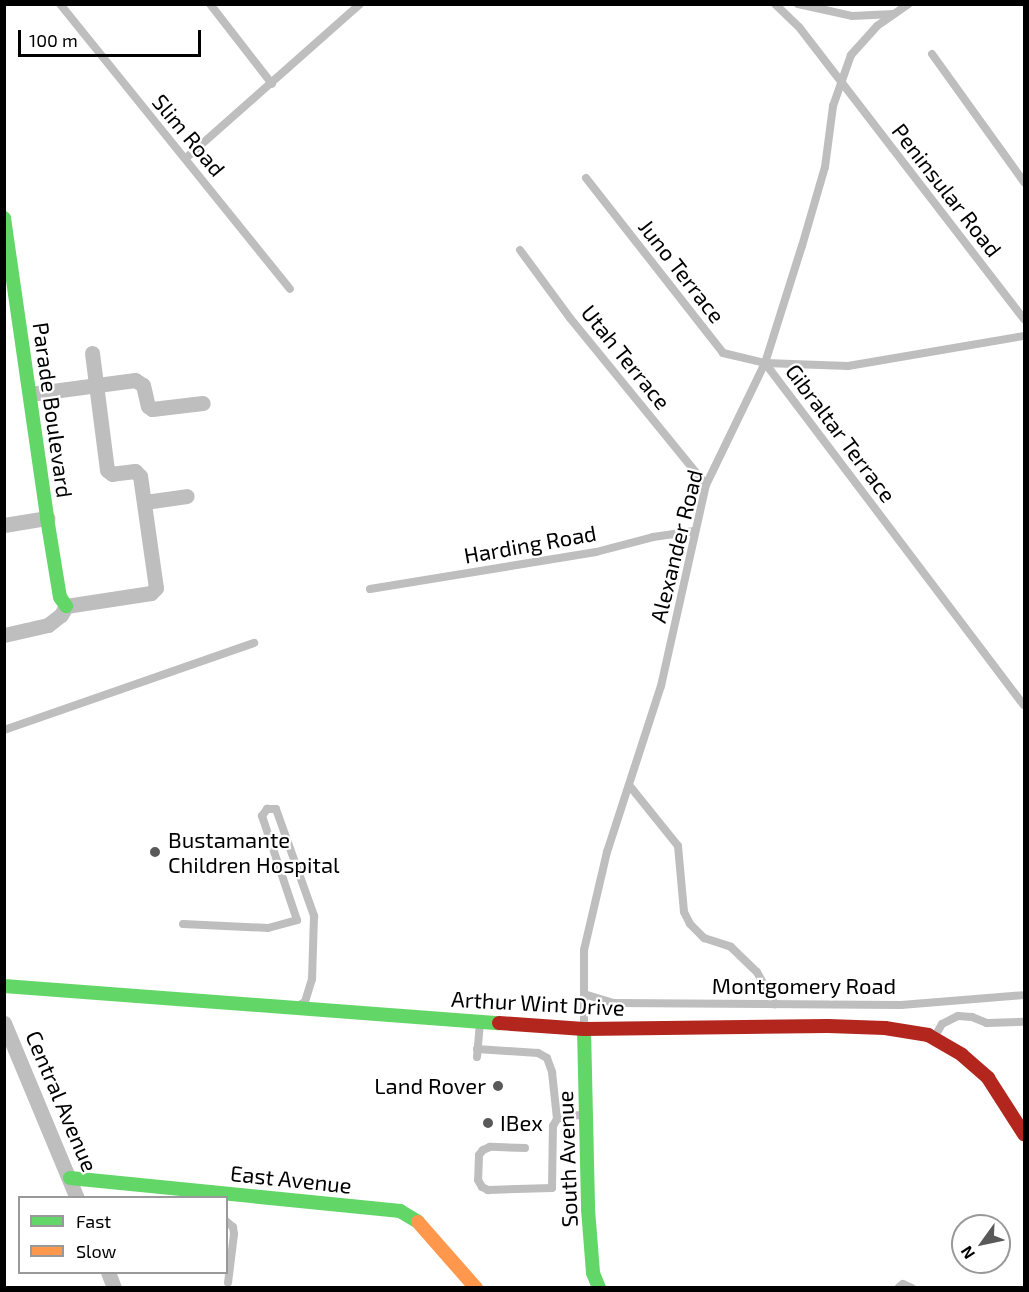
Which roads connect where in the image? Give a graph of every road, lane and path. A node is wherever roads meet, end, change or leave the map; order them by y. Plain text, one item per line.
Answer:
1 (60, 4) edge
2 (210, 4) edge
3 (360, 4) edge
4 (775, 4) edge
5 (798, 4) edge
6 (909, 4) edge
7 (894, 14) junction
8 (932, 54) dead end
9 (842, 82) junction
10 (272, 84) junction
11 (186, 158) junction
12 (586, 178) dead end
13 (1024, 182) edge
14 (4, 218) edge
15 (520, 250) dead end
16 (290, 289) dead end
17 (11, 314) edge
18 (1024, 319) edge
19 (1024, 336) edge
20 (93, 353) dead end
21 (765, 363) junction
22 (96, 386) junction
23 (30, 394) junction
24 (203, 403) dead end
25 (706, 485) junction
26 (187, 496) dead end
27 (145, 502) junction
28 (47, 519) junction
29 (4, 525) edge
30 (696, 531) junction
31 (370, 589) dead end
32 (66, 606) junction
33 (4, 635) edge
34 (254, 643) dead end
35 (1024, 705) edge
36 (4, 730) edge
37 (629, 785) junction
38 (314, 916) junction
39 (297, 920) junction
40 (183, 924) dead end
41 (4, 986) edge
42 (584, 994) junction
43 (1024, 995) edge
44 (775, 1004) junction
45 (292, 1009) junction
46 (480, 1022) junction
47 (1024, 1022) edge
48 (4, 1023) edge
49 (584, 1029) junction
50 (934, 1038) junction
51 (588, 1115) junction
52 (557, 1119) junction
53 (1024, 1134) edge
54 (525, 1148) dead end
55 (70, 1178) junction
56 (78, 1196) edge
57 (228, 1223) edge
58 (228, 1283) dead end
59 (476, 1287) edge
60 (599, 1287) edge
61 (898, 1287) edge
62 (912, 1287) edge

1 - 11 lane, Slim Road
2 - 10 lane
3 - 10 lane
4 - 9 lane
5 - 7 lane
6 - 7 lane, Alexander Road
7 - 9 lane, Alexander Road
8 - 13 lane
9 - 18 lane, Peninsular Road
9 - 21 lane, Alexander Road
10 - 11 lane
11 - 16 lane, Slim Road
12 - 21 lane, Juno Terrace
14 - 17 street, Parade Boulevard
15 - 25 lane, Utah Terrace
17 - 23 street, Parade Boulevard
19 - 21 lane, Gibraltar Terrace
20 - 22 street
21 - 25 lane, Alexander Road
21 - 35 lane, Gibraltar Terrace
22 - 23 street
22 - 24 street
22 - 27 street
23 - 28 street, Parade Boulevard
25 - 30 lane, Alexander Road
26 - 27 street
27 - 32 street
28 - 29 street
28 - 32 street, Parade Boulevard
30 - 31 lane, Harding Road
30 - 37 lane, Alexander Road
32 - 33 street
34 - 36 lane
37 - 42 lane, Alexander Road
37 - 44 lane
38 - 39 lane
38 - 39 lane
38 - 45 lane
39 - 40 lane
41 - 45 street, Arthur Wint Drive
42 - 44 lane, Montgomery Road
42 - 49 lane, Alexander Road
43 - 44 lane, Montgomery Road
45 - 46 street, Arthur Wint Drive
46 - 49 street, Arthur Wint Drive
46 - 52 lane
47 - 50 lane
48 - 55 street, Central Avenue
49 - 50 street, Arthur Wint Drive
49 - 51 street, South Avenue
50 - 53 street, Arthur Wint Drive
51 - 52 lane
51 - 60 street, South Avenue
52 - 54 lane
55 - 56 street, Central Avenue
55 - 59 street, East Avenue
57 - 58 lane
61 - 62 lane

